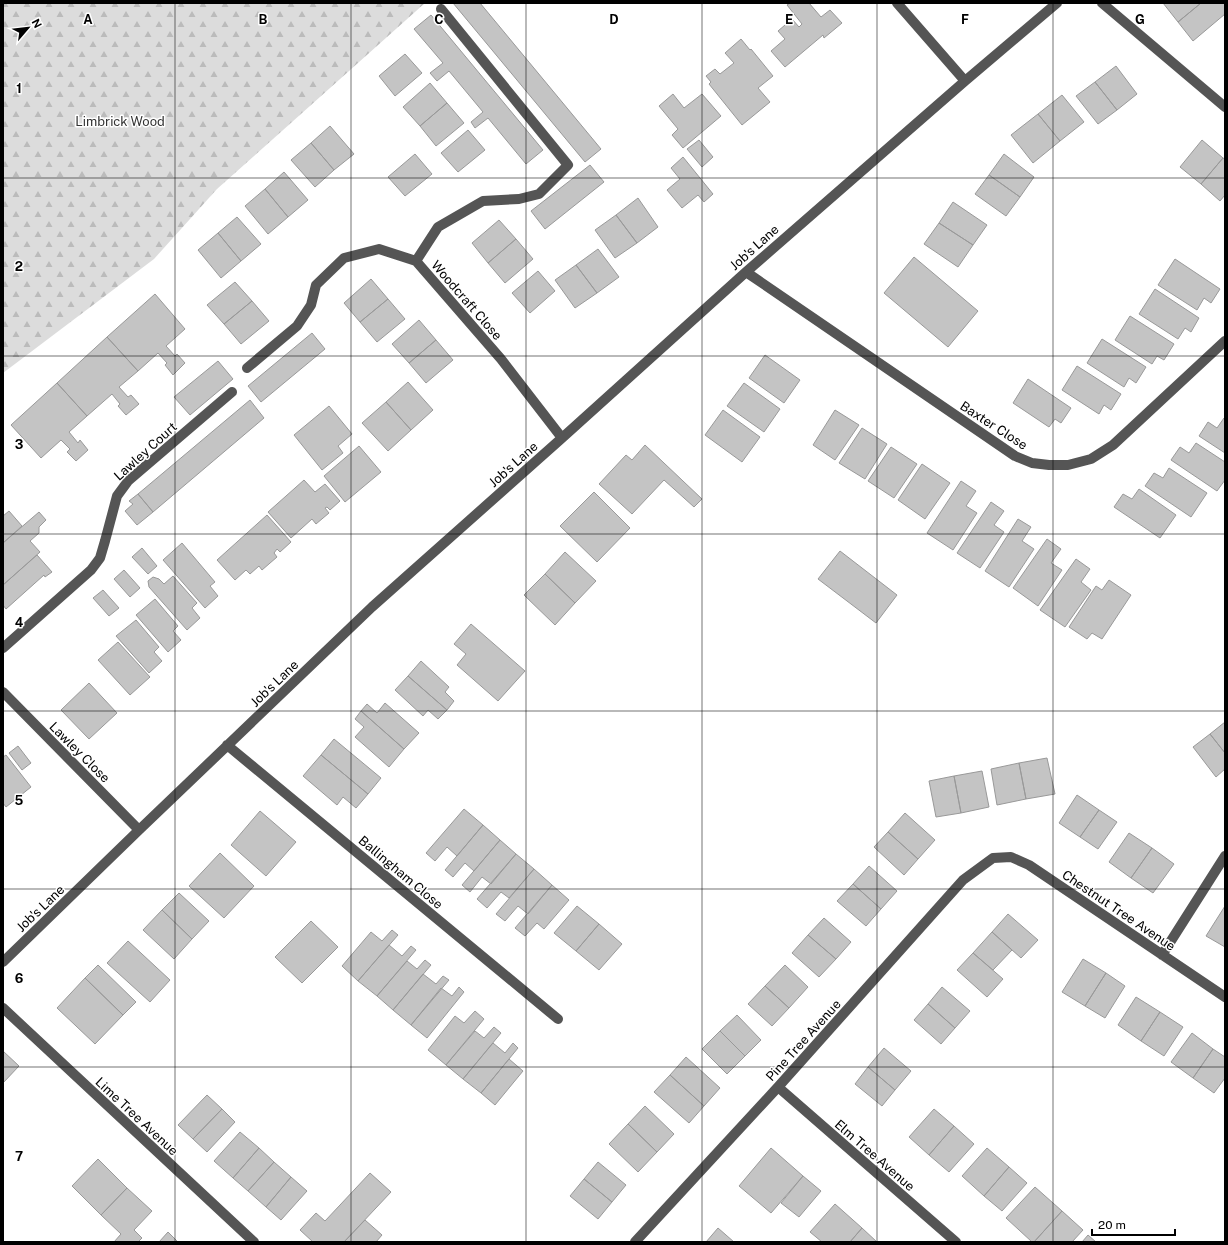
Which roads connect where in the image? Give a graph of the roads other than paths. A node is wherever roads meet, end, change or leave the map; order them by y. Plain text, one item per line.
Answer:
1 (897, 3) edge
2 (1057, 3) edge
3 (1102, 3) edge
4 (441, 9) dead end
5 (964, 81) junction
6 (1225, 107) edge
7 (416, 261) junction
8 (746, 272) junction
9 (1225, 341) edge
10 (247, 368) dead end
11 (232, 392) dead end
12 (562, 438) junction
13 (3, 648) edge
14 (3, 692) edge
15 (227, 745) junction
16 (139, 830) junction
17 (1225, 856) edge
18 (993, 858) joint
19 (1162, 955) junction
20 (3, 962) edge
21 (1225, 997) edge
22 (3, 1008) edge
23 (558, 1019) dead end
24 (778, 1087) junction
25 (254, 1242) edge
26 (635, 1242) edge
27 (956, 1242) edge

1 - 5 street
2 - 5 street, Job's Lane
3 - 6 street
4 - 7 street
5 - 8 street, Job's Lane
7 - 10 street, Woodcraft Close
7 - 12 street, Woodcraft Close
8 - 9 street, Baxter Close
8 - 12 street, Job's Lane
11 - 13 street, Lawley Court
12 - 15 street, Job's Lane
14 - 16 street, Lawley Close
15 - 16 street, Job's Lane
15 - 23 street, Ballingham Close
16 - 20 street, Job's Lane
17 - 19 street
18 - 19 street, Chestnut Tree Avenue
18 - 24 street, Pine Tree Avenue
19 - 21 street, Chestnut Tree Avenue
22 - 25 street, Lime Tree Avenue
24 - 26 street, Pine Tree Avenue
24 - 27 street, Elm Tree Avenue

